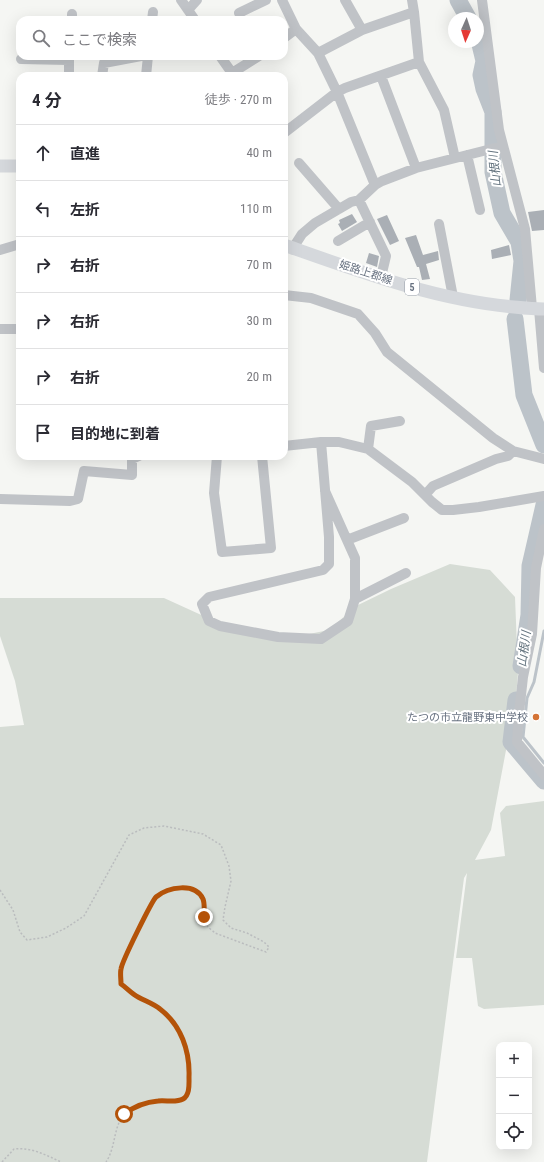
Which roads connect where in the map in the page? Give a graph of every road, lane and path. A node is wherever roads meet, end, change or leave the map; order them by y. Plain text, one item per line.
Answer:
1 (181, 0) edge
2 (197, 0) edge
3 (266, 0) edge
4 (282, 0) edge
5 (345, 0) edge
6 (412, 0) edge
7 (482, 0) edge
8 (188, 10) junction
9 (414, 12) junction
10 (239, 14) dead end
11 (192, 16) edge
12 (296, 29) junction
13 (362, 30) junction
14 (288, 35) edge
15 (318, 53) junction
16 (69, 60) edge
17 (120, 60) edge
18 (148, 60) edge
19 (223, 60) edge
20 (254, 60) edge
21 (420, 62) junction
22 (69, 72) edge
23 (103, 72) edge
24 (146, 72) edge
25 (231, 72) edge
26 (238, 72) edge
27 (381, 76) junction
28 (337, 92) junction
29 (288, 130) edge
30 (503, 146) junction
31 (467, 155) junction
32 (455, 158) junction
33 (299, 163) dead end
34 (0, 166) edge
35 (16, 166) edge
36 (416, 168) junction
37 (375, 185) junction
38 (360, 200) junction
39 (339, 209) junction
40 (480, 210) dead end
41 (370, 222) junction
42 (439, 224) dead end
43 (338, 241) dead end
44 (16, 245) edge
45 (289, 246) edge
46 (0, 250) edge
47 (381, 277) junction
48 (288, 295) edge
49 (453, 297) junction
50 (538, 309) edge
51 (0, 328) edge
52 (16, 329) edge
53 (544, 368) edge
54 (400, 421) dead end
55 (321, 442) junction
56 (288, 446) edge
57 (368, 450) junction
58 (513, 451) junction
59 (543, 459) edge
60 (132, 460) edge
61 (217, 460) edge
62 (262, 460) edge
63 (325, 490) junction
64 (424, 495) junction
65 (541, 497) edge
66 (0, 499) edge
67 (404, 518) dead end
68 (544, 529) edge
69 (347, 540) junction
70 (406, 573) dead end
71 (355, 599) junction
72 (540, 764) edge
73 (544, 775) edge
74 (0, 890) edge
75 (2, 1162) edge
76 (61, 1162) edge
77 (106, 1162) edge

1 - 8 street
2 - 8 street
3 - 10 street
4 - 12 street
5 - 13 street
6 - 9 street
7 - 30 street
8 - 11 street
9 - 13 street
9 - 21 street
12 - 14 street
12 - 15 street
13 - 15 street
15 - 28 street
16 - 22 street
17 - 23 street
18 - 24 street
19 - 25 street
20 - 26 street
21 - 27 street
21 - 32 street
27 - 28 street
27 - 36 street
28 - 29 street
28 - 37 street
30 - 31 street
30 - 50 street
31 - 32 street
31 - 40 street
32 - 36 street
33 - 39 street
34 - 35 main road
36 - 37 street
37 - 38 street
38 - 39 street
38 - 41 street
39 - 45 street
41 - 43 street
41 - 47 street
42 - 49 street
44 - 46 street
45 - 47 main road, 姫路上郡線 / 5
47 - 49 main road, 姫路上郡線 / 5
48 - 58 street
49 - 50 main road, 姫路上郡線 / 5
50 - 53 street
51 - 52 street
54 - 57 street
55 - 56 street
55 - 57 street
55 - 63 street
57 - 64 street
58 - 59 street
58 - 64 street
60 - 66 street
61 - 62 street
63 - 69 street
63 - 71 street
64 - 65 street
67 - 69 street
68 - 72 street
69 - 71 street
70 - 71 street
72 - 73 street
74 - 77 path
75 - 76 path

